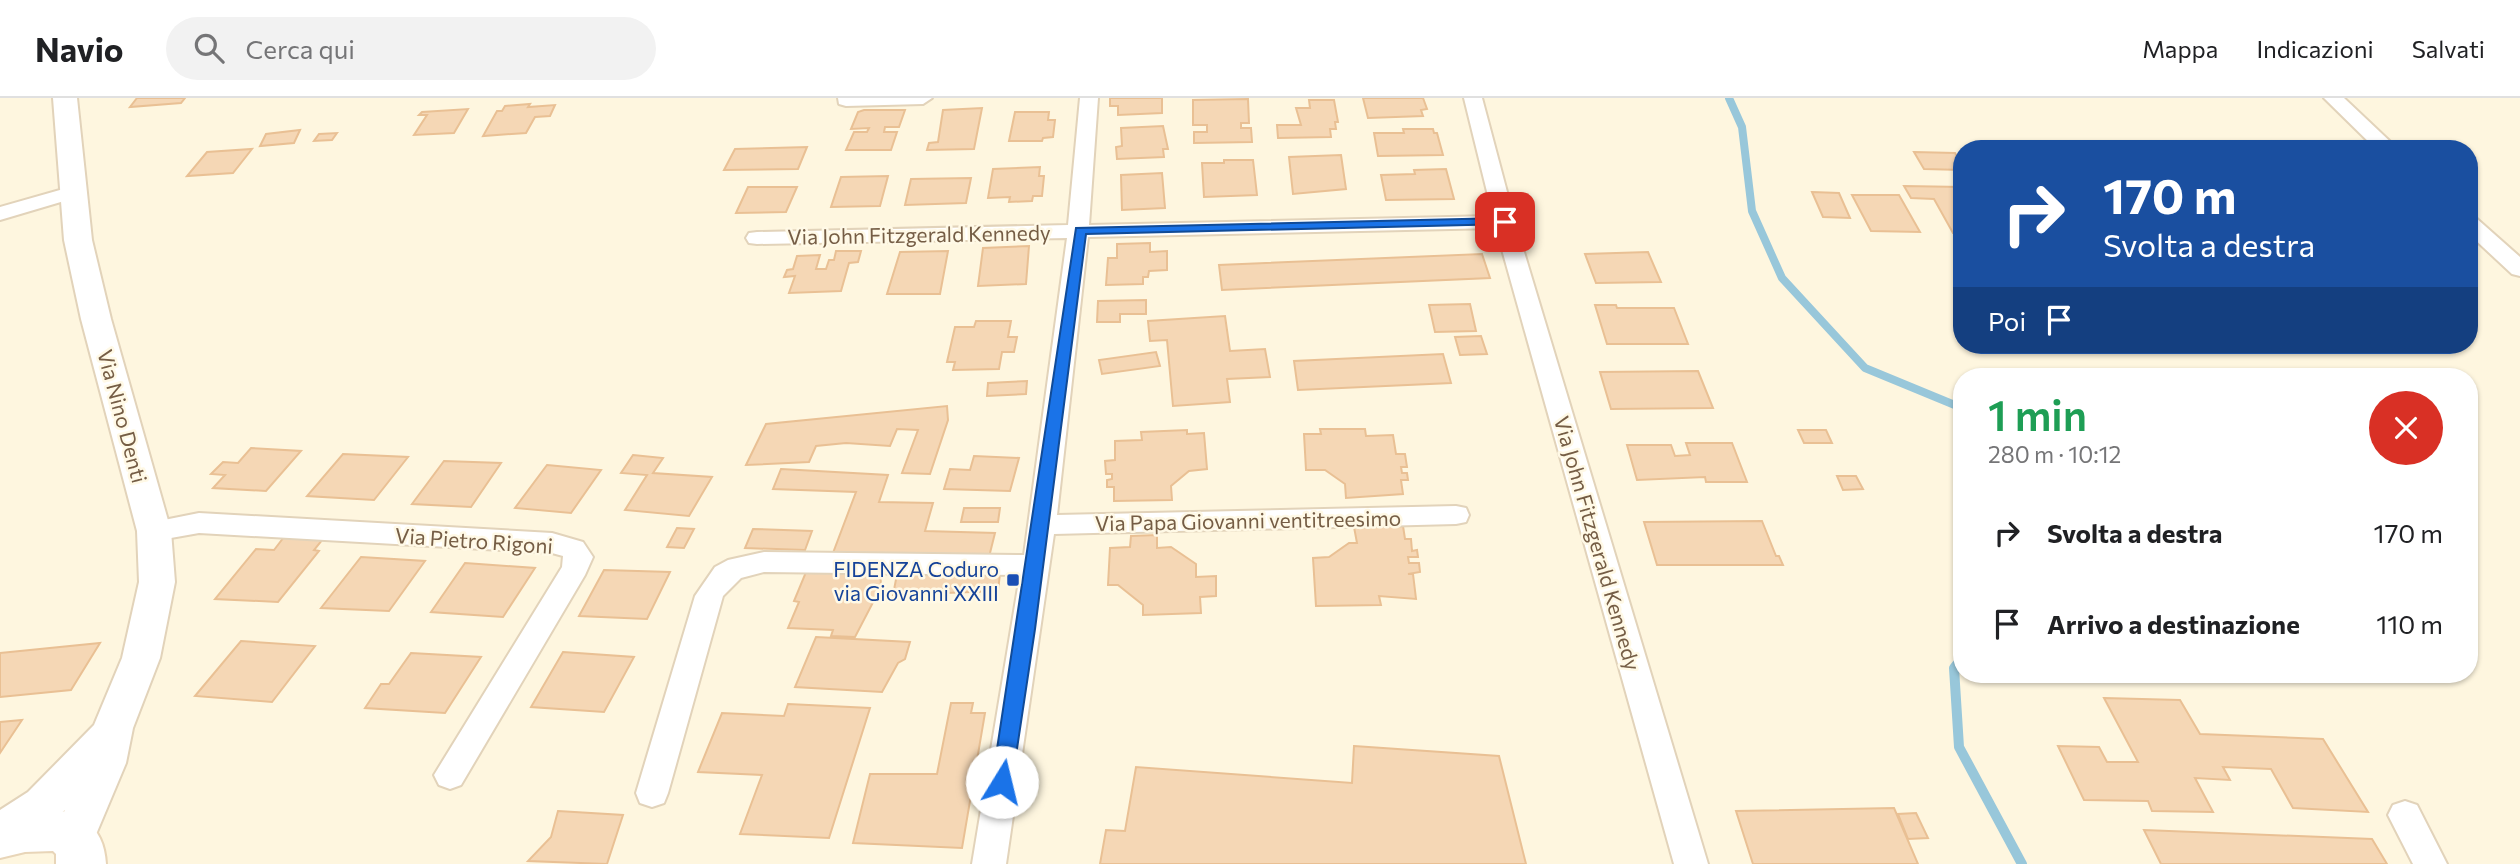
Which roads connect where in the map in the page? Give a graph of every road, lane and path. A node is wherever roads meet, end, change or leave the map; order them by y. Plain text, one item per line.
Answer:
1 (65, 98) edge
2 (923, 98) edge
3 (1089, 98) edge
4 (1473, 98) edge
5 (2333, 98) edge
6 (846, 100) dead end
7 (2378, 140) edge
8 (74, 192) junction
9 (0, 214) edge
10 (1505, 222) junction
11 (1080, 230) junction
12 (2478, 230) edge
13 (757, 238) dead end
14 (2520, 269) edge
15 (1457, 515) dead end
16 (1040, 526) junction
17 (154, 531) junction
18 (1035, 565) junction
19 (113, 728) junction
20 (450, 775) dead end
21 (652, 793) dead end
22 (2405, 815) dead end
23 (0, 835) edge
24 (88, 855) edge
25 (989, 864) edge
26 (1690, 864) edge
27 (2430, 864) edge

1 - 8 street, Via Nino Denti
2 - 6 street
3 - 11 street, Via John Fitzgerald Kennedy
4 - 10 street, Via John Fitzgerald Kennedy
5 - 7 street
8 - 9 street
8 - 17 street, Via Nino Denti
10 - 11 street, Via John Fitzgerald Kennedy
10 - 26 street, Via John Fitzgerald Kennedy
11 - 13 street, Via John Fitzgerald Kennedy
11 - 16 street
12 - 14 street
15 - 16 street, Via Papa Giovanni ventitreesimo
16 - 18 street
17 - 19 street, Via Nino Denti
17 - 20 street, Via Pietro Rigoni
18 - 21 street
18 - 25 street
19 - 23 street, Via Nino Denti
19 - 24 street, Via Nino Denti
22 - 27 street
23 - 24 main road

